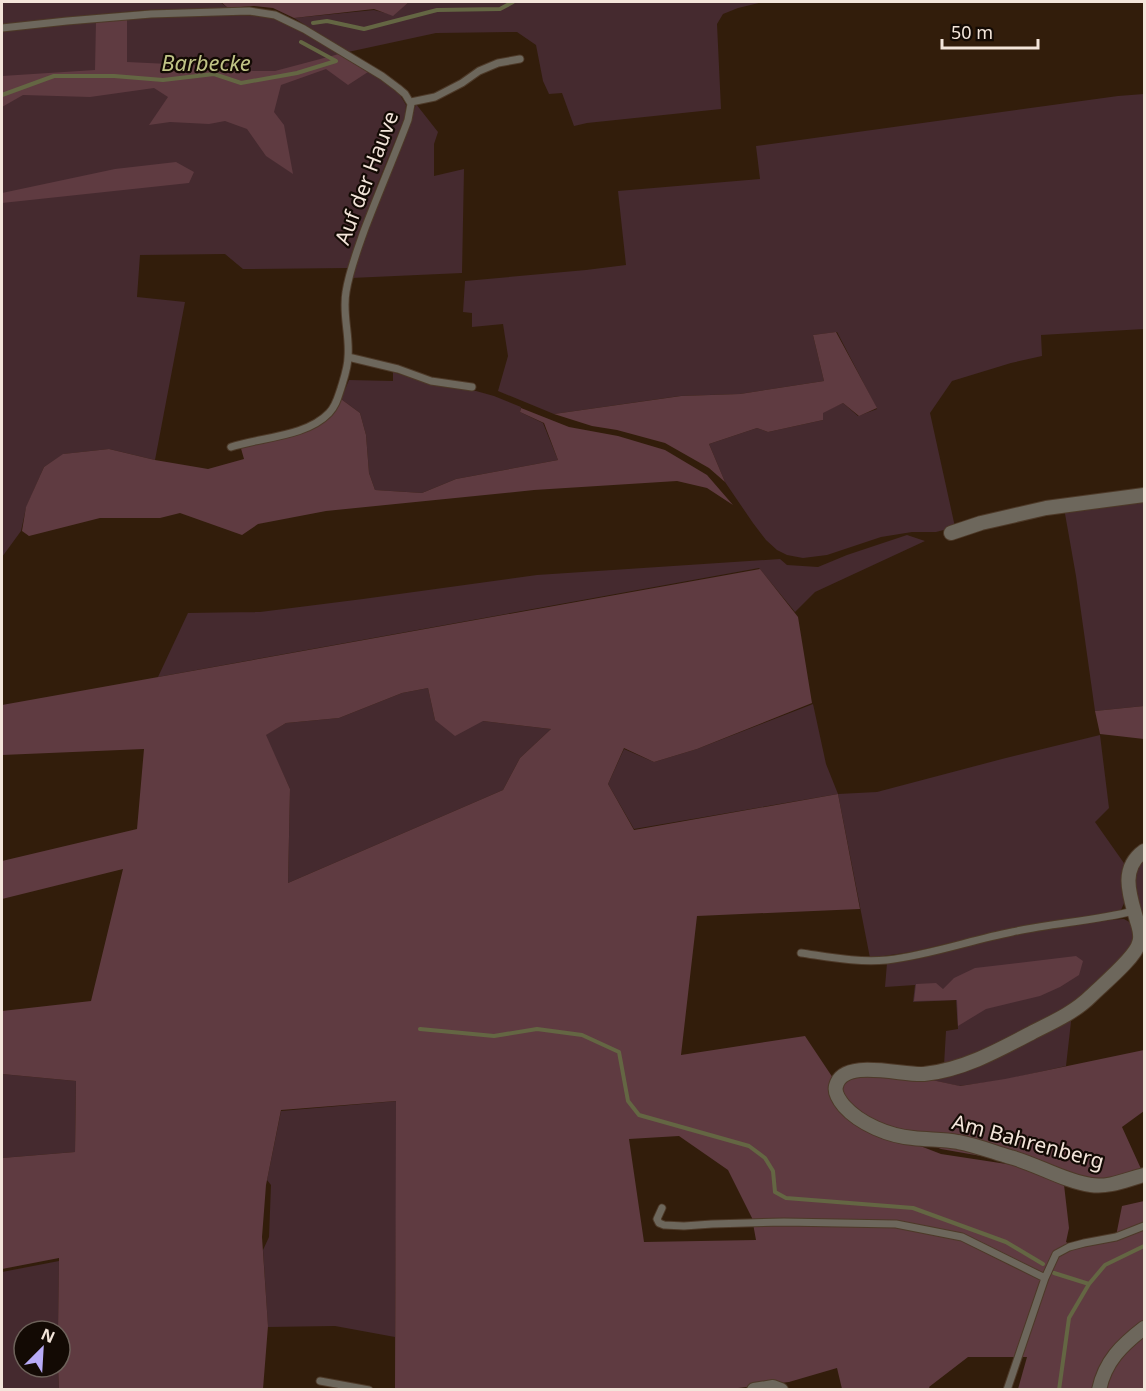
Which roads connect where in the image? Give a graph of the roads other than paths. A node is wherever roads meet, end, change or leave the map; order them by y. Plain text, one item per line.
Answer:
1 (2, 28) edge
2 (520, 59) dead end
3 (411, 102) junction
4 (348, 357) junction
5 (472, 387) dead end
6 (231, 447) dead end
7 (1144, 495) edge
8 (951, 533) dead end
9 (1144, 851) edge
10 (1134, 911) junction
11 (801, 953) dead end
12 (1144, 1175) edge
13 (662, 1208) dead end
14 (1144, 1226) edge
15 (1045, 1278) junction
16 (1144, 1328) edge
17 (320, 1381) dead end
18 (369, 1389) edge
19 (754, 1389) edge
20 (781, 1389) edge
21 (1007, 1389) edge
22 (1099, 1389) edge

1 - 3 lane, Auf der Hauve
2 - 3 lane
3 - 4 lane, Auf der Hauve
4 - 5 lane
4 - 6 lane, Auf der Hauve
7 - 8 street
9 - 10 street, Am Bahrenberg
10 - 11 lane
10 - 12 street, Am Bahrenberg
13 - 15 lane
14 - 15 lane
15 - 21 lane
16 - 22 street
17 - 18 lane
19 - 20 street

